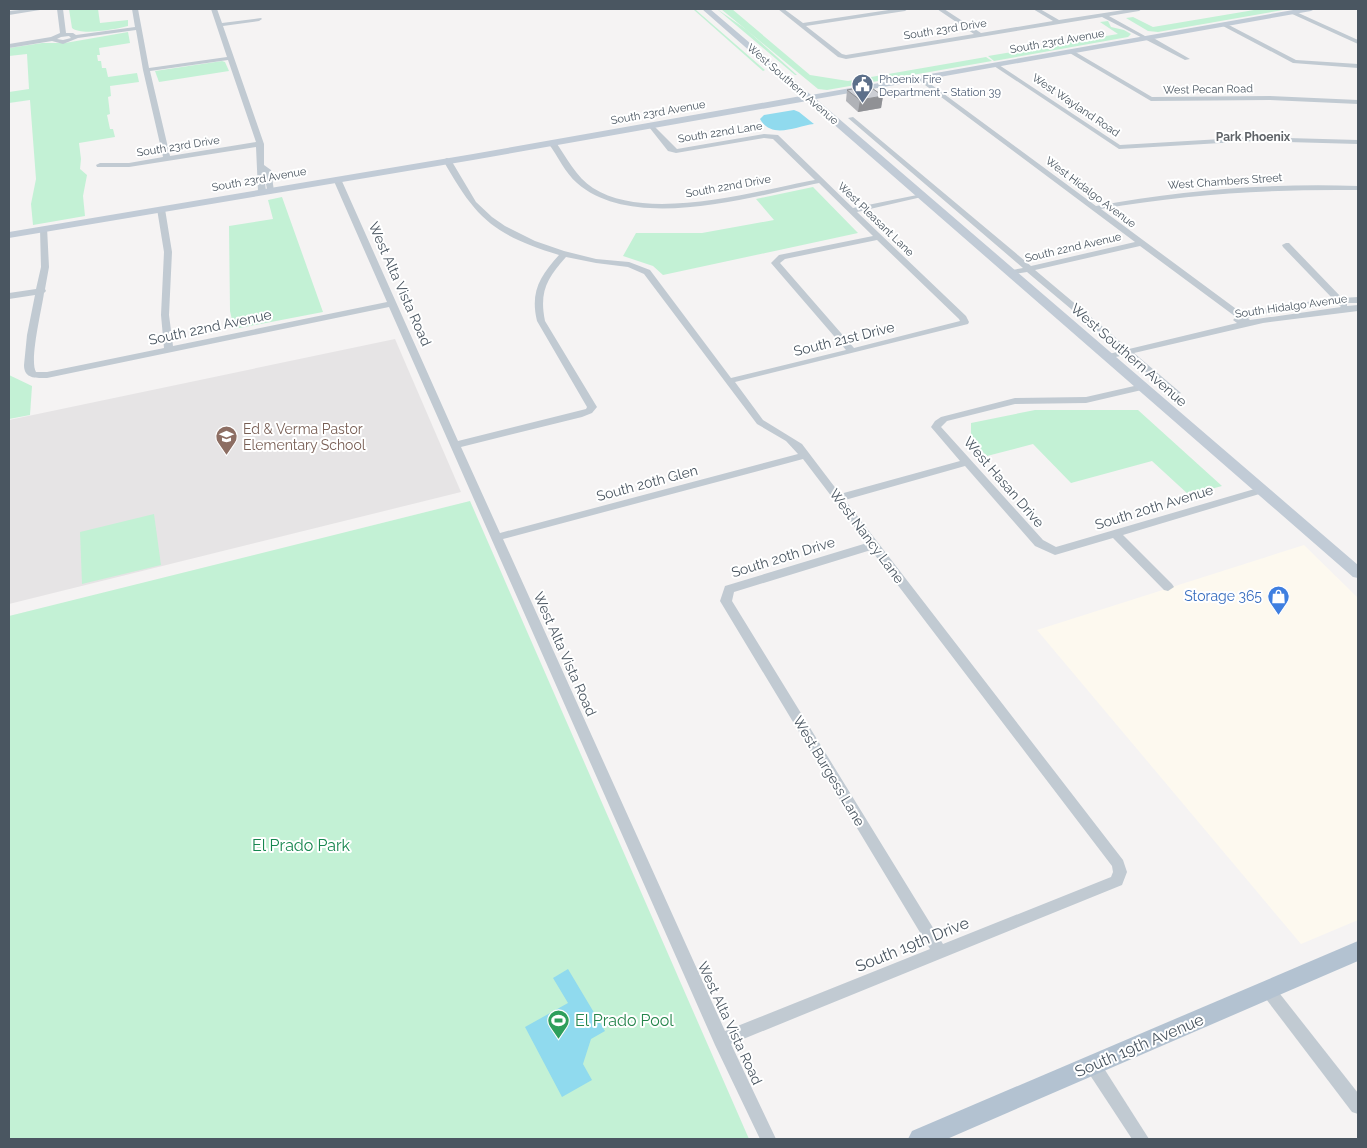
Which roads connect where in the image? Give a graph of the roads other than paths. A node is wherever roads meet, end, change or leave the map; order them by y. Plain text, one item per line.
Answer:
1 (43, 9) edge
2 (60, 9) edge
3 (135, 9) edge
4 (214, 9) edge
5 (706, 9) edge
6 (781, 9) edge
7 (905, 9) edge
8 (940, 9) edge
9 (1036, 9) edge
10 (1139, 9) edge
11 (1311, 9) edge
12 (878, 11) edge
13 (1292, 12) junction
14 (9, 13) edge
15 (1112, 13) junction
16 (1103, 15) junction
17 (259, 19) dead end
18 (1058, 22) junction
19 (219, 24) junction
20 (1223, 24) junction
21 (803, 25) junction
22 (139, 28) junction
23 (63, 34) junction
24 (980, 35) junction
25 (75, 36) junction
26 (1148, 37) junction
27 (52, 39) junction
28 (1357, 42) edge
29 (9, 46) edge
30 (1070, 51) junction
31 (230, 58) junction
32 (1187, 59) dead end
33 (996, 64) junction
34 (1358, 66) edge
35 (146, 70) junction
36 (919, 78) junction
37 (809, 98) junction
38 (1358, 102) edge
39 (851, 118) dead end
40 (651, 126) junction
41 (770, 136) joint
42 (1358, 142) edge
43 (552, 143) junction
44 (260, 144) junction
45 (896, 156) junction
46 (167, 159) junction
47 (447, 160) junction
48 (880, 160) junction
49 (100, 165) dead end
50 (338, 179) junction
51 (819, 181) junction
52 (1358, 188) edge
53 (267, 190) junction
54 (922, 196) junction
55 (1095, 208) junction
56 (161, 209) junction
57 (851, 211) junction
58 (44, 229) junction
59 (9, 235) edge
60 (878, 237) junction
61 (1142, 243) junction
62 (1286, 245) dead end
63 (565, 253) junction
64 (1029, 269) junction
65 (1010, 273) junction
66 (42, 291) junction
67 (9, 296) edge
68 (1358, 300) edge
69 (1340, 301) junction
70 (392, 304) junction
71 (1358, 308) edge
72 (1348, 309) junction
73 (1242, 318) junction
74 (965, 322) joint
75 (1250, 324) junction
76 (1226, 326) junction
77 (169, 350) junction
78 (852, 351) junction
79 (1127, 352) junction
80 (1108, 357) junction
81 (729, 381) junction
82 (1143, 387) junction
83 (1176, 393) dead end
84 (455, 445) junction
85 (805, 456) junction
86 (967, 462) junction
87 (1262, 490) junction
88 (839, 498) junction
89 (1116, 534) junction
90 (497, 537) junction
91 (874, 545) junction
92 (1055, 551) joint
93 (1358, 573) edge
94 (1168, 587) dead end
95 (729, 589) joint
96 (1117, 881) joint
97 (1358, 950) edge
98 (940, 952) junction
99 (1268, 990) junction
100 (721, 1040) junction
101 (1092, 1064) junction
102 (1358, 1106) edge
103 (768, 1139) edge
104 (920, 1139) edge
105 (1141, 1139) edge

1 - 14 street
2 - 23 street
3 - 22 street
4 - 19 street
5 - 37 street, West Southern Avenue
6 - 21 street
7 - 12 street
8 - 24 street
9 - 18 street
10 - 15 street, South 23rd Drive
11 - 13 street, South 23rd Avenue
12 - 21 street
13 - 20 street, South 23rd Avenue
13 - 28 street
15 - 16 street, South 23rd Drive
15 - 26 street
16 - 18 street, South 23rd Drive
16 - 26 street
17 - 19 street
18 - 24 street, South 23rd Drive
19 - 31 street
20 - 26 street, South 23rd Avenue
20 - 34 street
21 - 24 street, South 23rd Drive
22 - 25 street
22 - 35 street
23 - 25 street
23 - 27 street
25 - 27 street
26 - 30 street, South 23rd Avenue
26 - 32 street
27 - 29 street
30 - 33 street, South 23rd Avenue
30 - 38 street, West Pecan Road
31 - 35 street
31 - 44 street
33 - 36 street, South 23rd Avenue
33 - 42 street, West Wayland Road
35 - 46 street
36 - 37 street, South 23rd Avenue
36 - 55 street, West Hidalgo Avenue
37 - 40 street, South 23rd Avenue
37 - 48 street, West Southern Avenue
39 - 45 street, West Southern Avenue
40 - 41 street, South 22nd Lane
40 - 43 street, South 23rd Avenue
41 - 51 street, West Pleasant Lane
43 - 47 street, South 23rd Avenue
43 - 51 street, South 22nd Drive
44 - 46 street, South 23rd Drive
44 - 53 street
45 - 48 street
45 - 64 street, West Southern Avenue
46 - 49 street, South 23rd Drive
47 - 50 street, South 23rd Avenue
47 - 63 street
48 - 54 street, West Southern Avenue
50 - 53 street, South 23rd Avenue
50 - 70 street, West Alta Vista Road
51 - 57 street, West Pleasant Lane
52 - 55 street, West Chambers Street
53 - 56 street, South 23rd Avenue
54 - 57 street
54 - 65 street, West Southern Avenue
55 - 61 street, West Hidalgo Avenue
56 - 58 street, South 23rd Avenue
56 - 77 street
57 - 60 street, West Pleasant Lane
58 - 59 street, South 23rd Avenue
58 - 66 street
60 - 74 street, West Pleasant Lane
60 - 78 street
61 - 64 street, South 22nd Avenue
61 - 73 street, West Hidalgo Avenue
62 - 69 street
63 - 81 street, West Nancy Lane
63 - 84 street
64 - 65 street, South 22nd Avenue
64 - 79 street, West Southern Avenue
65 - 80 street, West Southern Avenue
66 - 67 street
66 - 77 street, South 22nd Avenue
68 - 69 street, South Hidalgo Avenue
69 - 72 street
69 - 73 street, South Hidalgo Avenue
70 - 77 street, South 22nd Avenue
70 - 84 street, West Alta Vista Road
71 - 72 street, South Hidalgo Avenue
72 - 75 street, South Hidalgo Avenue
73 - 75 street, West Hidalgo Avenue
73 - 76 street, South Hidalgo Avenue
74 - 78 street, South 21st Drive
75 - 76 street, South Hidalgo Avenue
76 - 79 street, South Hidalgo Avenue
78 - 81 street, South 21st Drive
79 - 80 street, South Hidalgo Avenue
79 - 83 street, West Southern Avenue
80 - 82 street, West Southern Avenue
81 - 85 street, West Nancy Lane
82 - 86 street, West Hasan Drive
82 - 87 street, West Southern Avenue
84 - 90 street, West Alta Vista Road
85 - 88 street, West Nancy Lane
85 - 90 street, South 20th Glen
86 - 88 street
86 - 92 street, West Hasan Drive
87 - 89 street, South 20th Avenue
87 - 93 street, West Southern Avenue
88 - 91 street, West Nancy Lane
89 - 92 street, South 20th Avenue
89 - 94 street
90 - 100 street, West Alta Vista Road
91 - 95 street, South 20th Drive
91 - 96 street, West Nancy Lane
95 - 98 street, West Burgess Lane
96 - 98 street, South 19th Drive
97 - 99 main road, South 19th Avenue
98 - 100 street, South 19th Drive
99 - 101 main road, South 19th Avenue
99 - 102 street
100 - 103 street, West Alta Vista Road
101 - 104 main road, South 19th Avenue
101 - 105 street

